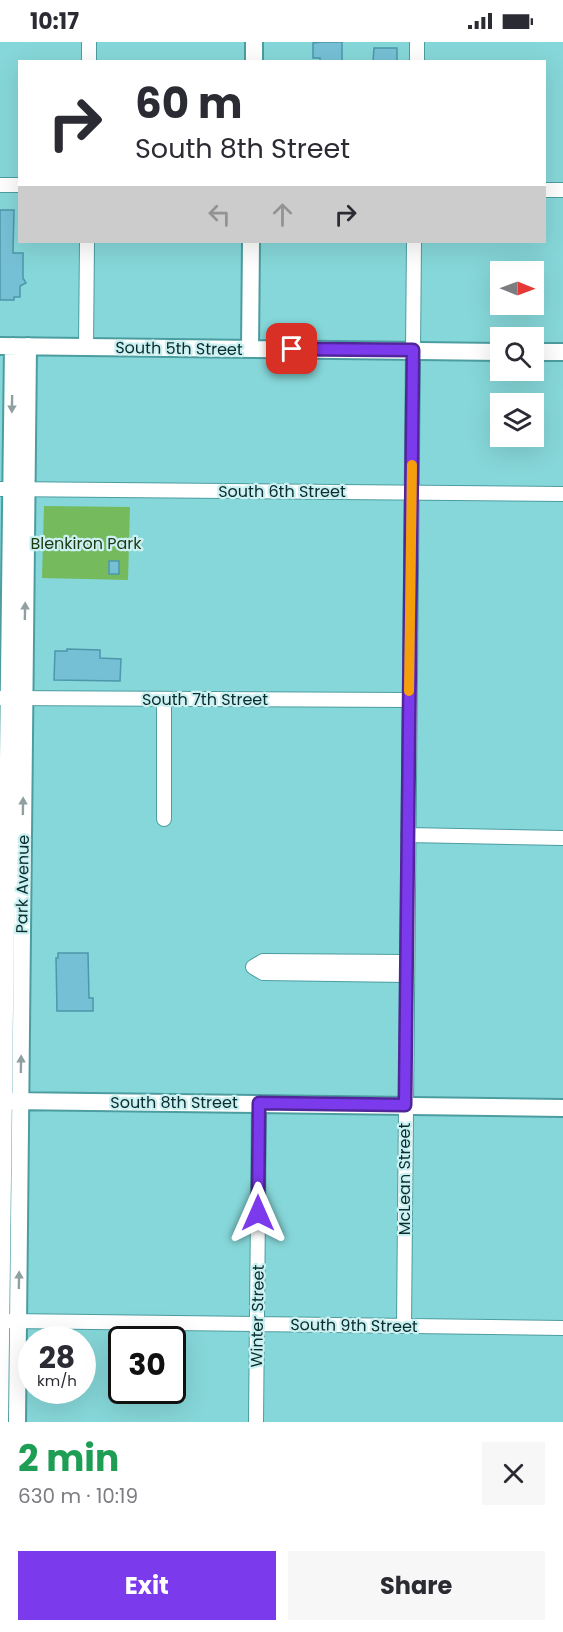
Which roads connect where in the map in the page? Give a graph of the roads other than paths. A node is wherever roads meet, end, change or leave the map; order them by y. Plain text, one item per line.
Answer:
1 (89, 42) edge
2 (254, 42) edge
3 (417, 42) edge
4 (89, 60) edge
5 (254, 60) edge
6 (417, 60) edge
7 (0, 185) edge
8 (18, 185) edge
9 (546, 190) edge
10 (563, 190) edge
11 (87, 243) edge
12 (251, 243) edge
13 (414, 243) edge
14 (14, 346) edge
15 (86, 347) junction
16 (250, 349) junction
17 (413, 350) junction
18 (490, 351) edge
19 (544, 352) edge
20 (563, 352) edge
21 (12, 489) edge
22 (411, 492) junction
23 (563, 494) edge
24 (11, 698) edge
25 (164, 699) junction
26 (409, 700) junction
27 (164, 819) dead end
28 (408, 835) junction
29 (563, 838) edge
30 (407, 969) junction
31 (8, 1101) edge
32 (259, 1103) junction
33 (405, 1105) junction
34 (563, 1107) edge
35 (7, 1321) edge
36 (257, 1324) junction
37 (404, 1325) junction
38 (563, 1328) edge
39 (0, 1422) edge
40 (17, 1422) edge
41 (256, 1422) edge

1 - 4 street
2 - 5 street
3 - 6 street
7 - 8 street
9 - 10 street
11 - 15 street
12 - 16 street
13 - 17 street, McLean Street
14 - 15 street, South 5th Street
14 - 21 street, Park Avenue
15 - 16 street, South 5th Street
16 - 17 street, South 5th Street
17 - 18 street, South 5th Street
17 - 22 street, McLean Street
19 - 20 street
21 - 22 street, South 6th Street
21 - 24 street, Park Avenue
22 - 23 street, South 6th Street
22 - 26 street, McLean Street
24 - 25 street, South 7th Street
24 - 31 street, Park Avenue
25 - 26 street, South 7th Street
25 - 27 street
26 - 28 street, McLean Street
28 - 29 street
28 - 30 street, McLean Street
30 - 30 street
30 - 33 street, McLean Street
31 - 32 street, South 8th Street
31 - 35 street, Park Avenue
32 - 33 street, South 8th Street
32 - 36 street, Winter Street
33 - 34 street, South 8th Street
33 - 37 street, McLean Street
35 - 36 street, South 9th Street
35 - 39 street, Park Avenue
35 - 40 street, Park Avenue
36 - 37 street, South 9th Street
36 - 41 street, Winter Street
37 - 38 street, South 9th Street

